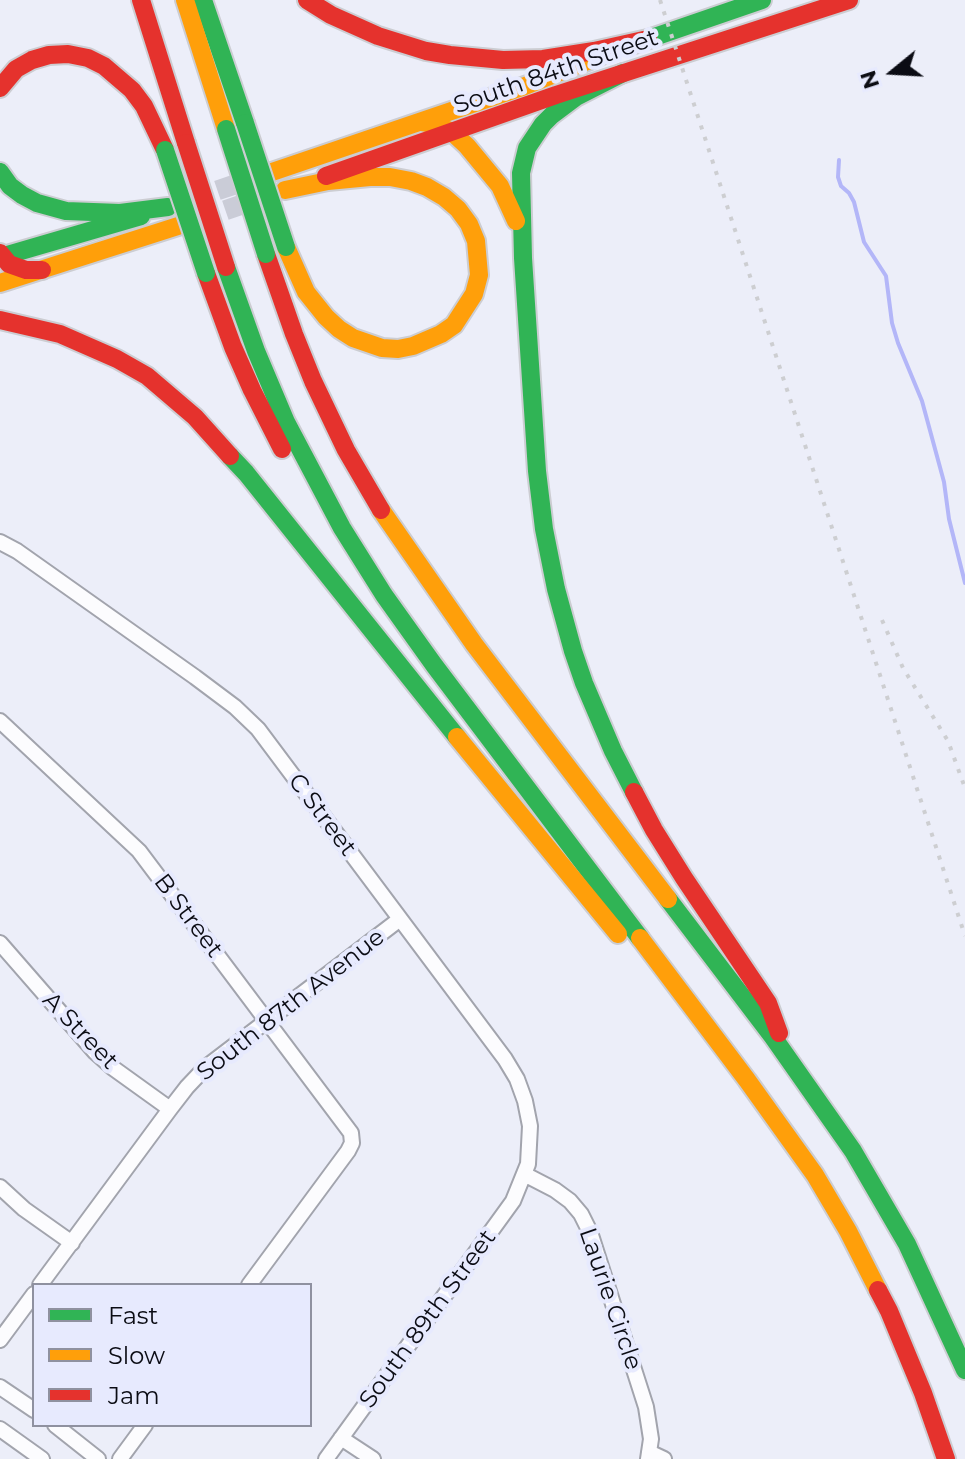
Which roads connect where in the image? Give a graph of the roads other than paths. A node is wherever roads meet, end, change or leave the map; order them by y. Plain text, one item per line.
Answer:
1 (141, 0) edge
2 (185, 0) edge
3 (203, 0) edge
4 (307, 0) edge
5 (762, 0) edge
6 (849, 0) edge
7 (648, 39) junction
8 (623, 73) junction
9 (0, 88) edge
10 (422, 122) junction
11 (452, 132) junction
12 (0, 172) edge
13 (272, 172) tunnel mouth
14 (178, 226) tunnel mouth
15 (1, 256) edge
16 (523, 258) junction
17 (42, 270) junction
18 (0, 283) edge
19 (0, 320) edge
20 (0, 542) edge
21 (384, 595) junction
22 (0, 721) edge
23 (400, 919) junction
24 (0, 943) edge
25 (267, 1020) junction
26 (788, 1058) junction
27 (170, 1109) junction
28 (524, 1174) junction
29 (815, 1175) junction
30 (0, 1187) edge
31 (72, 1243) junction
32 (42, 1283) edge
33 (250, 1283) edge
34 (32, 1297) edge
35 (0, 1340) edge
36 (965, 1370) edge
37 (0, 1387) edge
38 (32, 1409) edge
39 (58, 1427) edge
40 (144, 1427) edge
41 (0, 1429) edge
42 (341, 1438) junction
43 (649, 1456) edge
44 (42, 1459) edge
45 (98, 1459) edge
46 (120, 1459) edge
47 (326, 1459) edge
48 (373, 1459) edge
49 (664, 1459) edge
50 (946, 1459) edge

1 - 21 main road, bridge
2 - 26 main road, bridge
3 - 11 main road, South 84th Street, bridge
4 - 7 main road
5 - 7 main road, South 84th Street
6 - 8 main road, South 84th Street
7 - 10 main road, South 84th Street
8 - 11 main road, South 84th Street
8 - 16 main road
9 - 21 main road, bridge
10 - 11 main road
10 - 13 main road, South 84th Street
11 - 16 main road
12 - 15 main road
14 - 17 main road
15 - 17 main road
16 - 26 main road
17 - 18 main road
19 - 29 main road
20 - 23 street, C Street
21 - 29 main road
22 - 25 street, B Street
23 - 25 street, South 87th Avenue
23 - 28 street, C Street
24 - 27 street, A Street
25 - 27 street, South 87th Avenue
25 - 33 street, B Street
26 - 36 main road
27 - 31 street, South 87th Avenue
28 - 42 street, South 89th Street
28 - 43 street, Laurie Circle
29 - 50 main road
30 - 31 street
31 - 32 street, South 87th Avenue
34 - 35 street
37 - 38 street
39 - 45 street
40 - 46 street
41 - 44 street
42 - 47 street, South 89th Street
42 - 48 street
43 - 49 street, Laurie Circle

